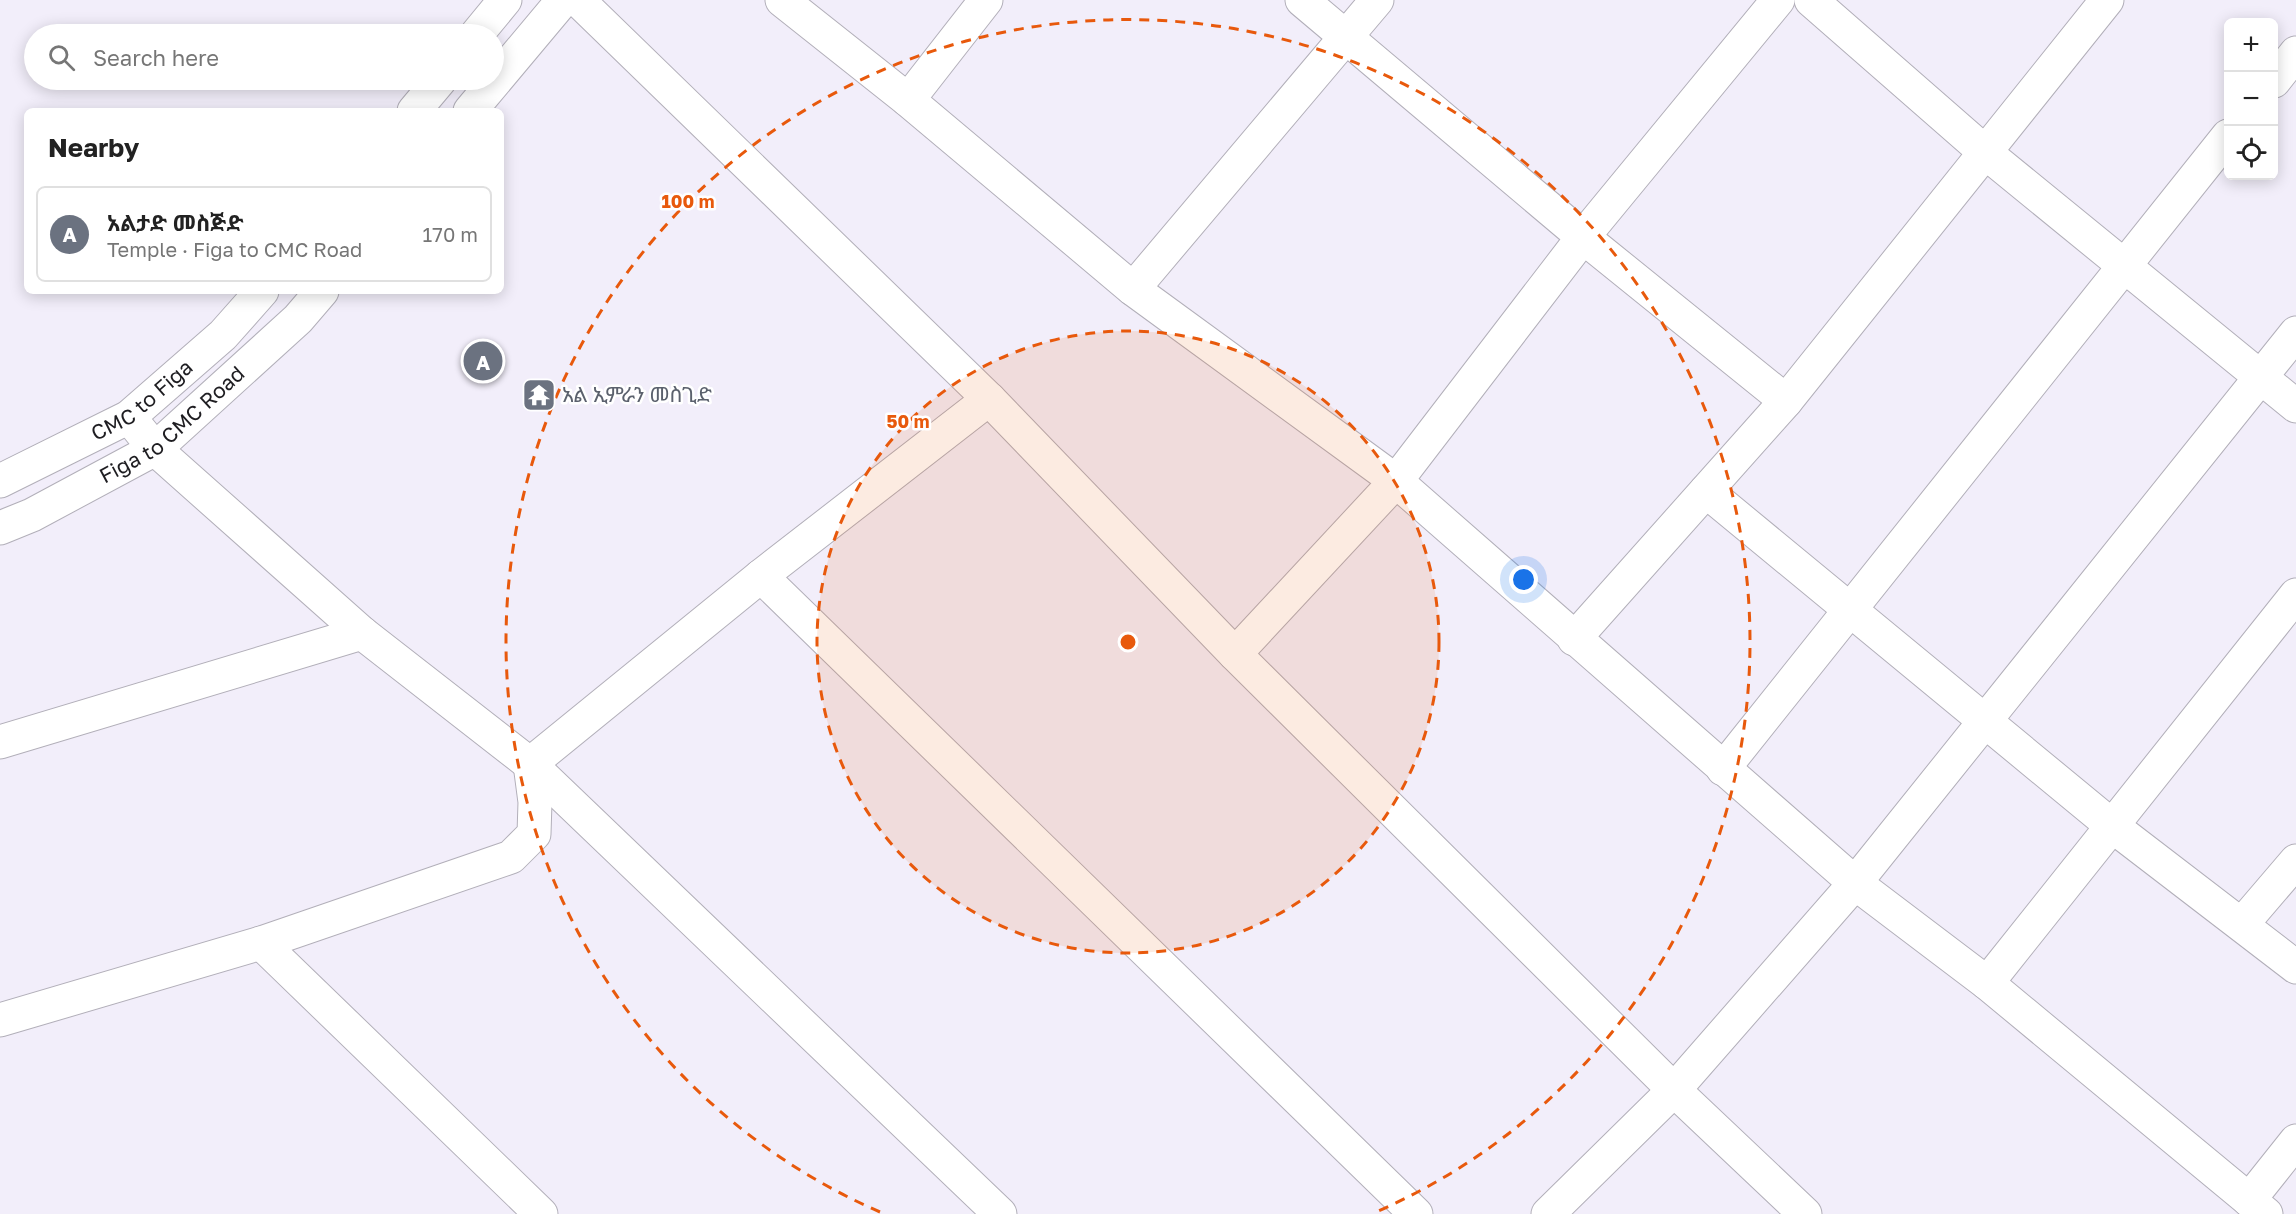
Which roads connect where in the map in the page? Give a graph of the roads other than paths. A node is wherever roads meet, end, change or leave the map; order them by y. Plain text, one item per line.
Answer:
1 (505, 0) edge
2 (563, 0) edge
3 (578, 0) edge
4 (783, 0) edge
5 (986, 0) edge
6 (1302, 0) edge
7 (1377, 0) edge
8 (1778, 0) edge
9 (1811, 0) edge
10 (2107, 0) edge
11 (485, 24) edge
12 (1347, 38) junction
13 (2296, 53) edge
14 (504, 70) edge
15 (2278, 76) edge
16 (432, 90) edge
17 (488, 90) edge
18 (908, 100) junction
19 (417, 108) edge
20 (473, 108) edge
21 (2224, 142) edge
22 (1986, 153) junction
23 (1582, 237) junction
24 (2124, 266) junction
25 (1132, 289) junction
26 (259, 294) edge
27 (319, 294) edge
28 (2296, 333) edge
29 (2260, 376) junction
30 (989, 399) junction
31 (1786, 401) junction
32 (2296, 406) edge
33 (129, 417) junction
34 (155, 449) junction
35 (0, 481) edge
36 (1396, 481) junction
37 (1706, 491) junction
38 (0, 528) edge
39 (761, 576) junction
40 (2296, 596) edge
41 (1851, 608) junction
42 (362, 633) junction
43 (1574, 639) junction
44 (1235, 654) junction
45 (1987, 722) junction
46 (0, 742) edge
47 (530, 764) junction
48 (1723, 769) junction
49 (2112, 825) junction
50 (2296, 861) edge
51 (1855, 883) junction
52 (2243, 923) junction
53 (261, 943) junction
54 (2296, 967) edge
55 (1987, 982) junction
56 (0, 1020) edge
57 (1674, 1090) junction
58 (2296, 1141) edge
59 (2257, 1207) edge
60 (541, 1214) edge
61 (1000, 1214) edge
62 (1416, 1214) edge
63 (1548, 1214) edge
64 (1805, 1214) edge

1 - 11 street
2 - 14 street
3 - 30 street
4 - 18 street
5 - 18 street
6 - 12 street
7 - 12 street
8 - 23 street
9 - 22 street
10 - 22 street
12 - 23 street
12 - 25 street
13 - 15 street
16 - 19 street
17 - 20 street
18 - 25 street
21 - 24 street
22 - 24 street
22 - 31 street
23 - 31 street
23 - 36 street
24 - 29 street
24 - 41 street
25 - 36 street
26 - 33 street, CMC to Figa
27 - 34 street, Figa to CMC Road
28 - 29 street
29 - 32 street
29 - 45 street
30 - 39 street
30 - 44 street
31 - 37 street
33 - 34 street
33 - 35 street, CMC to Figa
34 - 38 street, Figa to CMC Road
34 - 42 street
36 - 43 street
36 - 44 street
37 - 41 street
37 - 43 street
39 - 47 street
39 - 62 street
40 - 49 street
41 - 45 street
41 - 48 street
42 - 46 street
42 - 47 street
43 - 48 street
44 - 57 street
45 - 49 street
45 - 51 street
47 - 53 street
47 - 61 street
48 - 51 street
49 - 52 street
49 - 55 street
50 - 52 street
51 - 55 street
51 - 57 street
52 - 54 street
53 - 56 street
53 - 60 street
55 - 59 street
57 - 63 street
57 - 64 street
58 - 59 street

